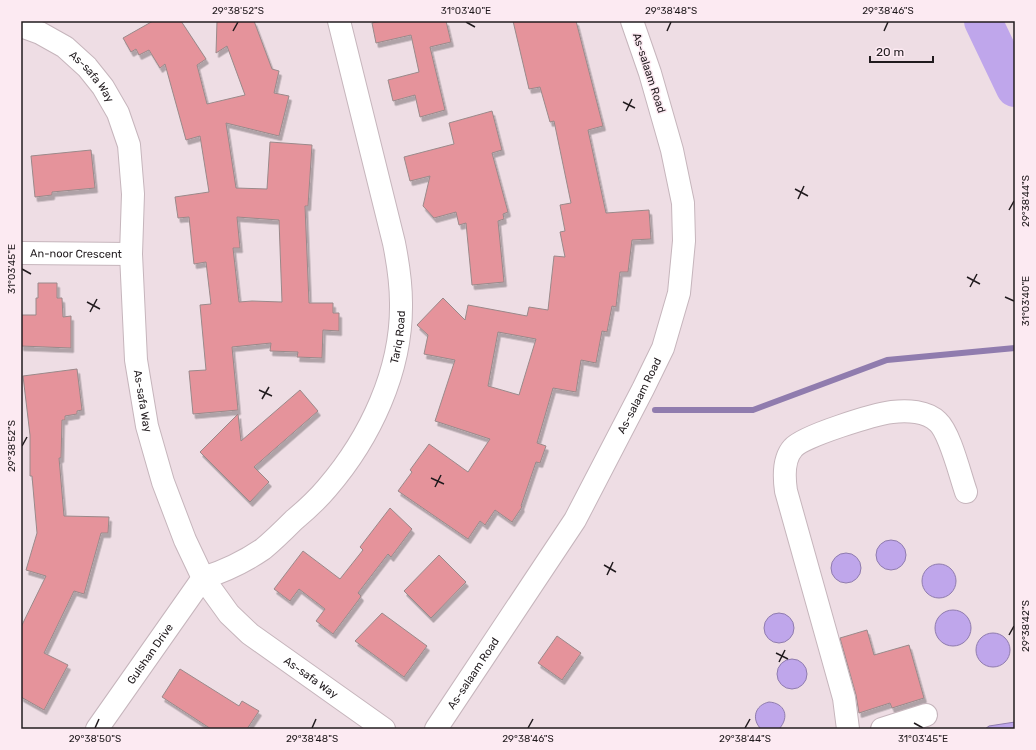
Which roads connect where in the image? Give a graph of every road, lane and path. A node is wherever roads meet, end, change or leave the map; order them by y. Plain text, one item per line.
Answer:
1 (339, 21) edge
2 (632, 21) edge
3 (21, 26) edge
4 (21, 253) edge
5 (131, 254) junction
6 (966, 492) dead end
7 (203, 578) junction
8 (926, 715) dead end
9 (97, 729) edge
10 (384, 729) edge
11 (436, 729) edge
12 (848, 729) edge
13 (882, 729) edge

1 - 7 street, Tariq Road
2 - 11 street, As-salaam Road
3 - 5 street, As-safa Way
4 - 5 street, An-noor Crescent
5 - 7 street, As-safa Way
6 - 12 street
7 - 9 street, Gulshan Drive
7 - 10 street, As-safa Way
8 - 13 street

